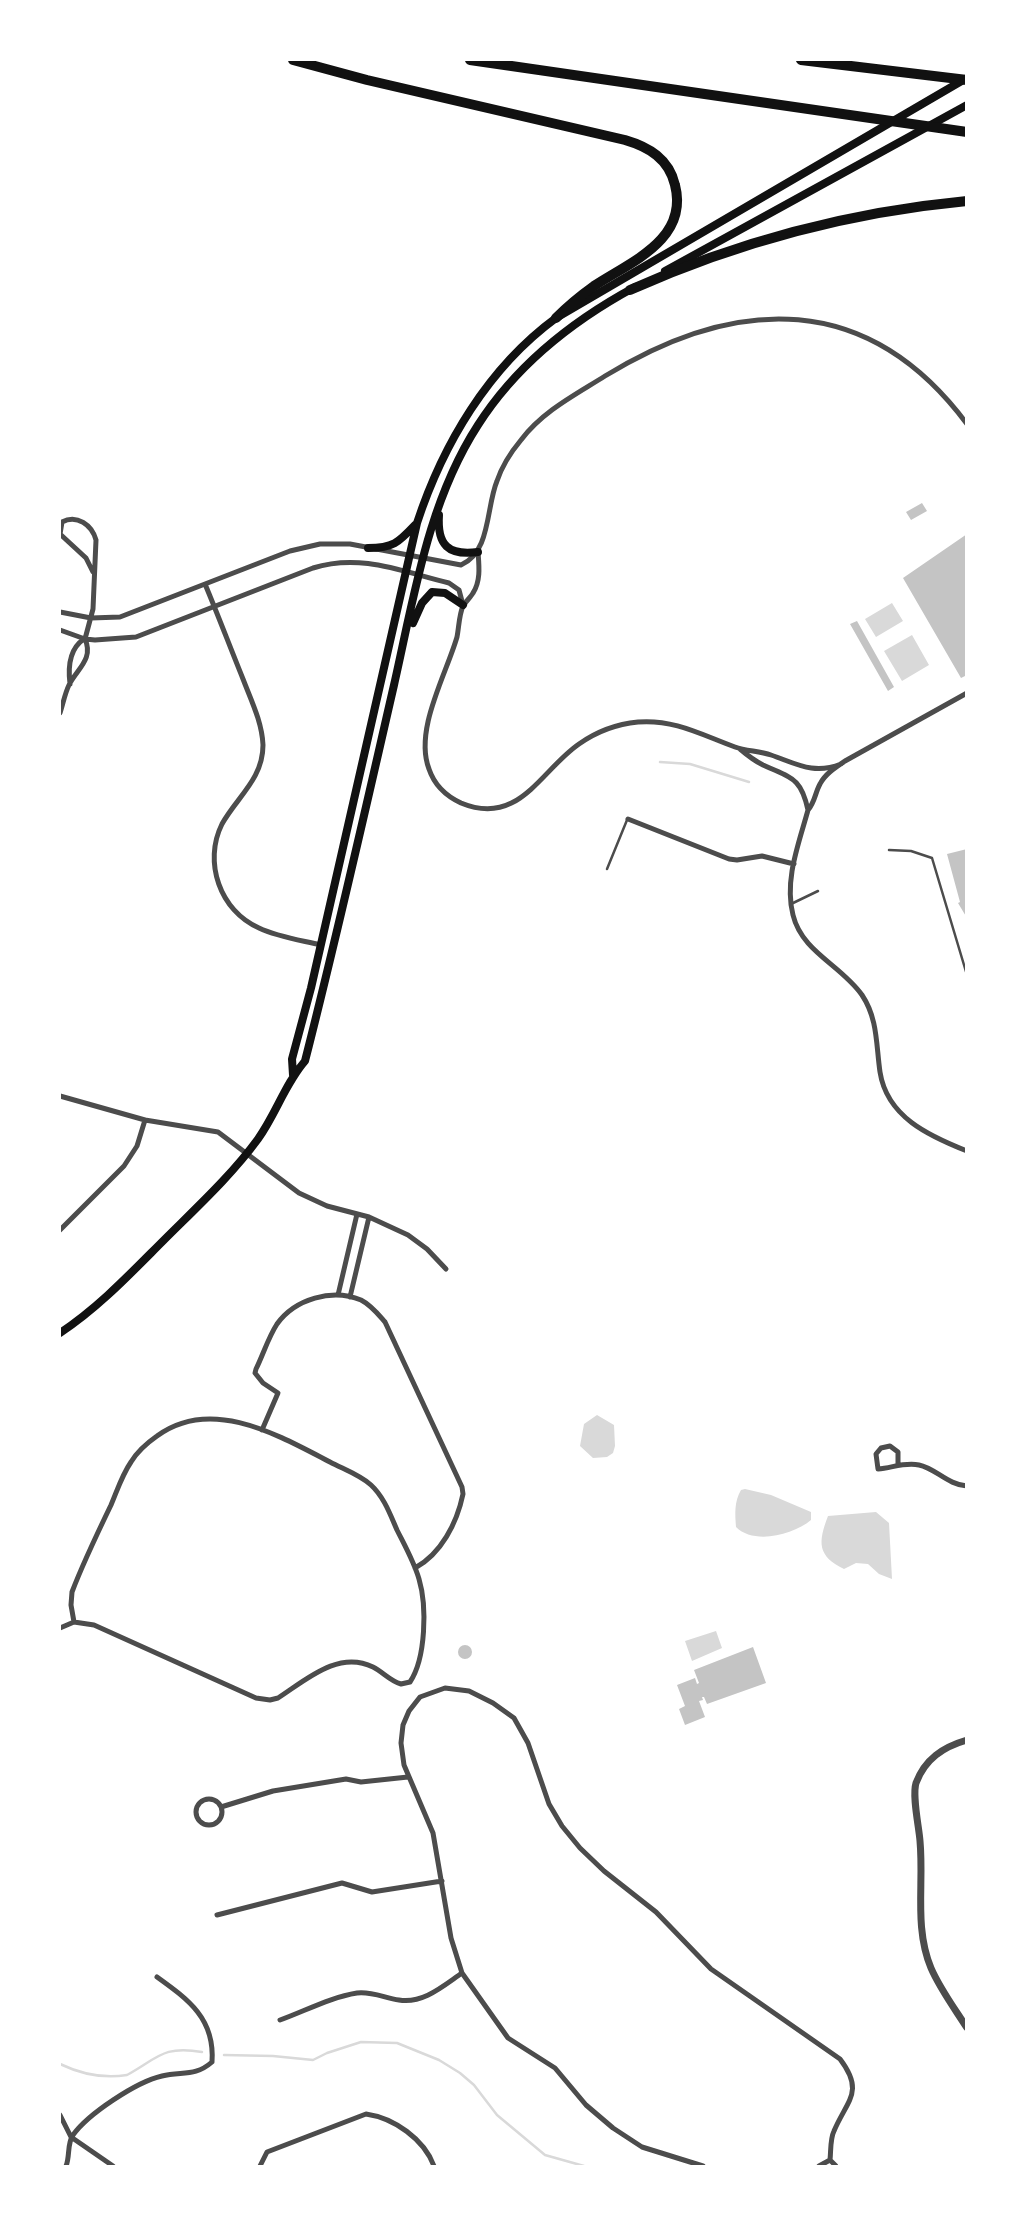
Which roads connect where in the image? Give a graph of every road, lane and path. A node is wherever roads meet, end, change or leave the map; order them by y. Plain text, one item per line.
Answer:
1 (293, 60) edge
2 (470, 60) edge
3 (801, 60) edge
4 (967, 79) edge
5 (967, 105) edge
6 (965, 132) edge
7 (967, 201) edge
8 (630, 290) junction
9 (556, 318) junction
10 (967, 424) edge
11 (444, 491) junction
12 (417, 523) junction
13 (368, 548) junction
14 (478, 552) junction
15 (409, 556) junction
16 (424, 559) junction
17 (93, 572) junction
18 (405, 572) junction
19 (420, 576) junction
20 (205, 584) junction
21 (463, 606) junction
22 (215, 608) junction
23 (60, 612) edge
24 (91, 618) junction
25 (60, 630) edge
26 (85, 639) junction
27 (403, 645) junction
28 (70, 684) junction
29 (967, 693) edge
30 (60, 713) edge
31 (737, 748) junction
32 (841, 764) junction
33 (808, 810) junction
34 (628, 819) joint
35 (889, 850) dead end
36 (794, 864) junction
37 (607, 869) dead end
38 (818, 891) dead end
39 (791, 904) junction
40 (321, 945) junction
41 (967, 975) edge
42 (293, 1075) junction
43 (60, 1096) edge
44 (145, 1120) junction
45 (967, 1151) edge
46 (247, 1153) junction
47 (357, 1214) junction
48 (369, 1217) junction
49 (60, 1230) edge
50 (446, 1269) dead end
51 (338, 1295) junction
52 (350, 1297) junction
53 (60, 1333) edge
54 (262, 1430) junction
55 (898, 1464) junction
56 (967, 1486) edge
57 (415, 1568) junction
58 (74, 1622) junction
59 (60, 1628) edge
60 (967, 1740) edge
61 (408, 1777) junction
62 (221, 1807) junction
63 (442, 1881) junction
64 (217, 1914) dead end
65 (462, 1973) junction
66 (157, 1977) dead end
67 (280, 2020) dead end
68 (967, 2028) edge
69 (60, 2115) edge
70 (71, 2137) junction
71 (830, 2160) junction
72 (66, 2166) edge
73 (113, 2166) edge
74 (260, 2166) edge
75 (434, 2166) edge
76 (703, 2166) edge
77 (819, 2166) edge
78 (836, 2166) edge

1 - 9 highway
2 - 6 highway
3 - 4 highway
4 - 9 main road
5 - 8 main road
7 - 8 highway
8 - 11 main road
9 - 12 main road
10 - 14 street
11 - 14 main road
11 - 16 main road
12 - 13 main road
12 - 15 main road
13 - 15 street
13 - 20 street
14 - 16 street
14 - 21 street
15 - 16 street
15 - 18 main road
16 - 19 main road
17 - 17 street
17 - 24 street
18 - 19 street
18 - 22 street
18 - 40 main road
19 - 21 street
19 - 27 main road
20 - 22 street
20 - 24 street
21 - 27 main road
21 - 31 street
22 - 26 street
22 - 40 street
23 - 24 street
24 - 26 street
25 - 26 street
26 - 28 street
26 - 28 street
27 - 42 main road
28 - 30 street
29 - 32 street
31 - 32 street
31 - 33 street
32 - 33 street
33 - 36 street
34 - 36 street
34 - 37 lane
35 - 41 lane
36 - 39 street
38 - 39 lane
39 - 45 street
40 - 42 main road
42 - 46 main road
43 - 44 street
44 - 46 street
44 - 49 street
46 - 47 street
46 - 53 main road
47 - 48 street
47 - 51 street
48 - 50 street
48 - 52 street
51 - 52 street
51 - 54 street
52 - 57 street
54 - 57 street
54 - 58 street
55 - 55 street
55 - 56 street
57 - 58 street
58 - 59 street
60 - 68 street
61 - 62 street
61 - 63 street
61 - 71 street
62 - 62 street
63 - 64 street
63 - 65 street
65 - 67 street
65 - 76 street
66 - 70 street
69 - 70 street
70 - 72 street
70 - 73 street
71 - 77 street
71 - 78 street
74 - 75 street

